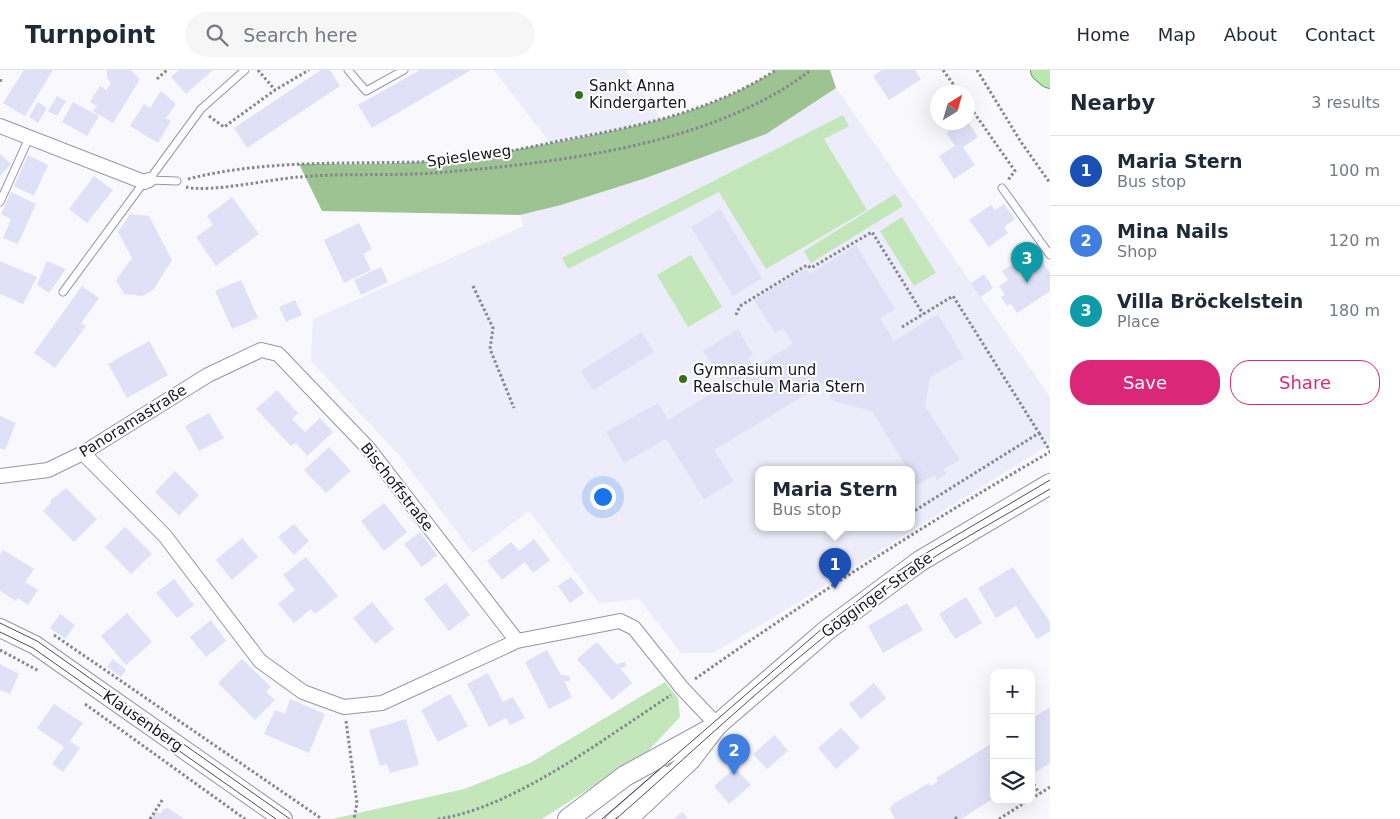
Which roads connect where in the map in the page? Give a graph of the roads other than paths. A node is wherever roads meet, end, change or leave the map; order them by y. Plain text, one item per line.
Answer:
1 (245, 70) edge
2 (348, 70) edge
3 (404, 70) edge
4 (1043, 70) edge
5 (1050, 76) edge
6 (0, 126) edge
7 (29, 138) junction
8 (147, 181) junction
9 (177, 181) road end
10 (1002, 188) dead end
11 (0, 202) edge
12 (1050, 255) edge
13 (63, 292) dead end
14 (261, 350) joint
15 (83, 452) junction
16 (0, 476) edge
17 (1050, 484) edge
18 (0, 628) edge
19 (517, 641) junction
20 (717, 725) junction
21 (681, 756) dead end
22 (674, 762) dead end
23 (584, 806) junction
24 (283, 819) edge
25 (558, 819) edge
26 (568, 819) edge
27 (609, 819) edge
28 (627, 819) edge

1 - 8 lane
2 - 3 lane
4 - 5 highway
6 - 7 street
7 - 8 street
7 - 11 lane
8 - 9 lane
8 - 13 lane
10 - 12 lane
14 - 15 street, Panoramastraße
14 - 19 street, Bischoffstraße
15 - 16 street, Panoramastraße
15 - 19 street
17 - 20 main road, Gögginger Straße
18 - 24 street, Klausenberg
19 - 20 street
20 - 21 lane
20 - 23 main road, Gögginger Straße
20 - 28 main road, Gögginger Straße
22 - 27 lane
23 - 25 street
23 - 26 main road, Gögginger Straße

